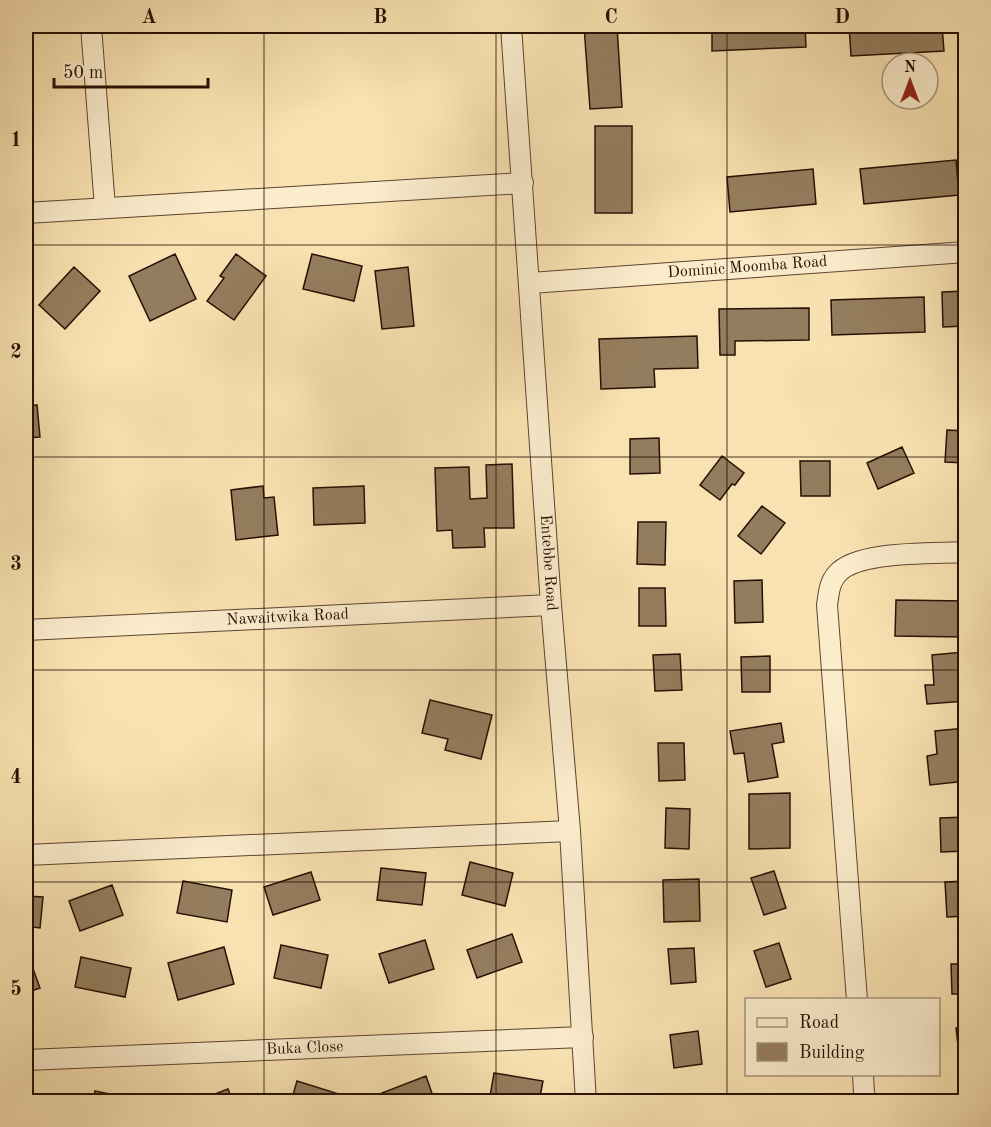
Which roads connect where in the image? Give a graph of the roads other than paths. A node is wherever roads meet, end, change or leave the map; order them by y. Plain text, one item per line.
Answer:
1 (91, 26) edge
2 (511, 26) edge
3 (523, 183) junction
4 (105, 208) junction
5 (26, 213) edge
6 (966, 252) edge
7 (530, 283) junction
8 (966, 552) edge
9 (551, 605) junction
10 (26, 630) edge
11 (570, 831) junction
12 (26, 855) edge
13 (857, 998) edge
14 (583, 1037) junction
15 (26, 1060) edge
16 (862, 1076) edge
17 (586, 1101) edge
18 (867, 1101) edge

1 - 4 street
2 - 3 street, Entebbe Road
3 - 4 street
3 - 7 street, Entebbe Road
4 - 5 street
6 - 7 street, Dominic Moomba Road
7 - 9 street, Entebbe Road
8 - 13 street
9 - 10 street, Nawaitwika Road
9 - 11 street, Entebbe Road
11 - 12 street
11 - 14 street, Entebbe Road
14 - 15 street, Buka Close
14 - 17 street, Entebbe Road
16 - 18 street

